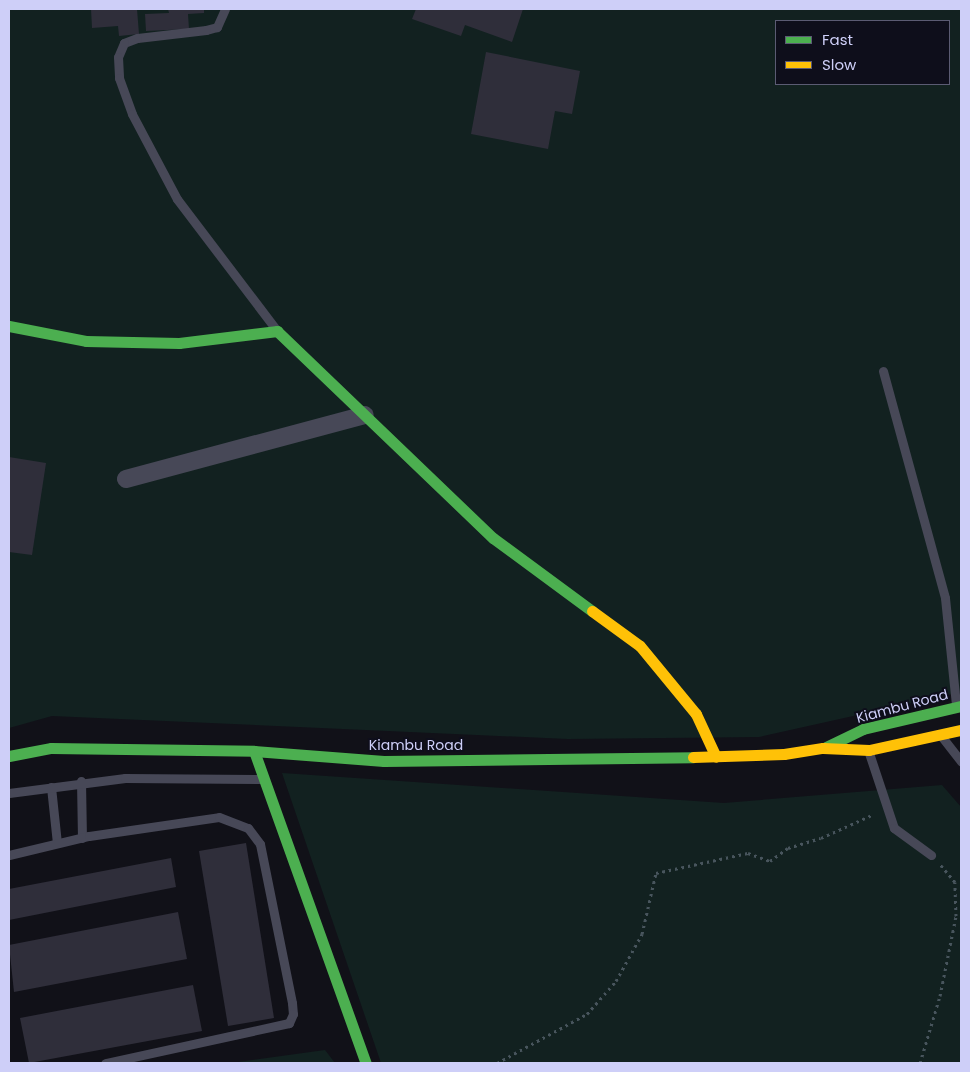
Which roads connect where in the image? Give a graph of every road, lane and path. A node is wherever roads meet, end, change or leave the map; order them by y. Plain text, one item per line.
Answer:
1 (225, 9) edge
2 (9, 326) edge
3 (277, 330) junction
4 (883, 371) dead end
5 (365, 415) junction
6 (126, 479) dead end
7 (959, 709) edge
8 (961, 730) edge
9 (940, 735) junction
10 (823, 748) junction
11 (868, 750) junction
12 (254, 751) junction
13 (9, 756) edge
14 (716, 757) junction
15 (961, 761) edge
16 (263, 779) junction
17 (81, 781) junction
18 (51, 787) junction
19 (9, 793) edge
20 (888, 807) junction
21 (82, 838) junction
22 (57, 843) junction
23 (9, 854) edge
24 (931, 855) joint
25 (105, 1063) edge
26 (366, 1063) edge
27 (497, 1063) edge
28 (920, 1063) edge

1 - 3 lane
2 - 3 main road
3 - 5 main road
4 - 7 lane
5 - 6 street
5 - 14 main road
7 - 10 main road, Kiambu Road
8 - 9 main road, Kiambu Road
9 - 11 main road, Kiambu Road
9 - 15 lane
10 - 11 main road, Kiambu Road
10 - 14 main road, Kiambu Road
11 - 20 lane
12 - 13 main road, Kiambu Road
12 - 14 main road, Kiambu Road
12 - 16 main road
16 - 17 lane
16 - 26 main road
17 - 18 lane
17 - 21 lane
18 - 19 lane
18 - 22 lane
20 - 24 lane
20 - 27 path
21 - 22 lane
21 - 25 lane
22 - 23 lane
24 - 28 path

